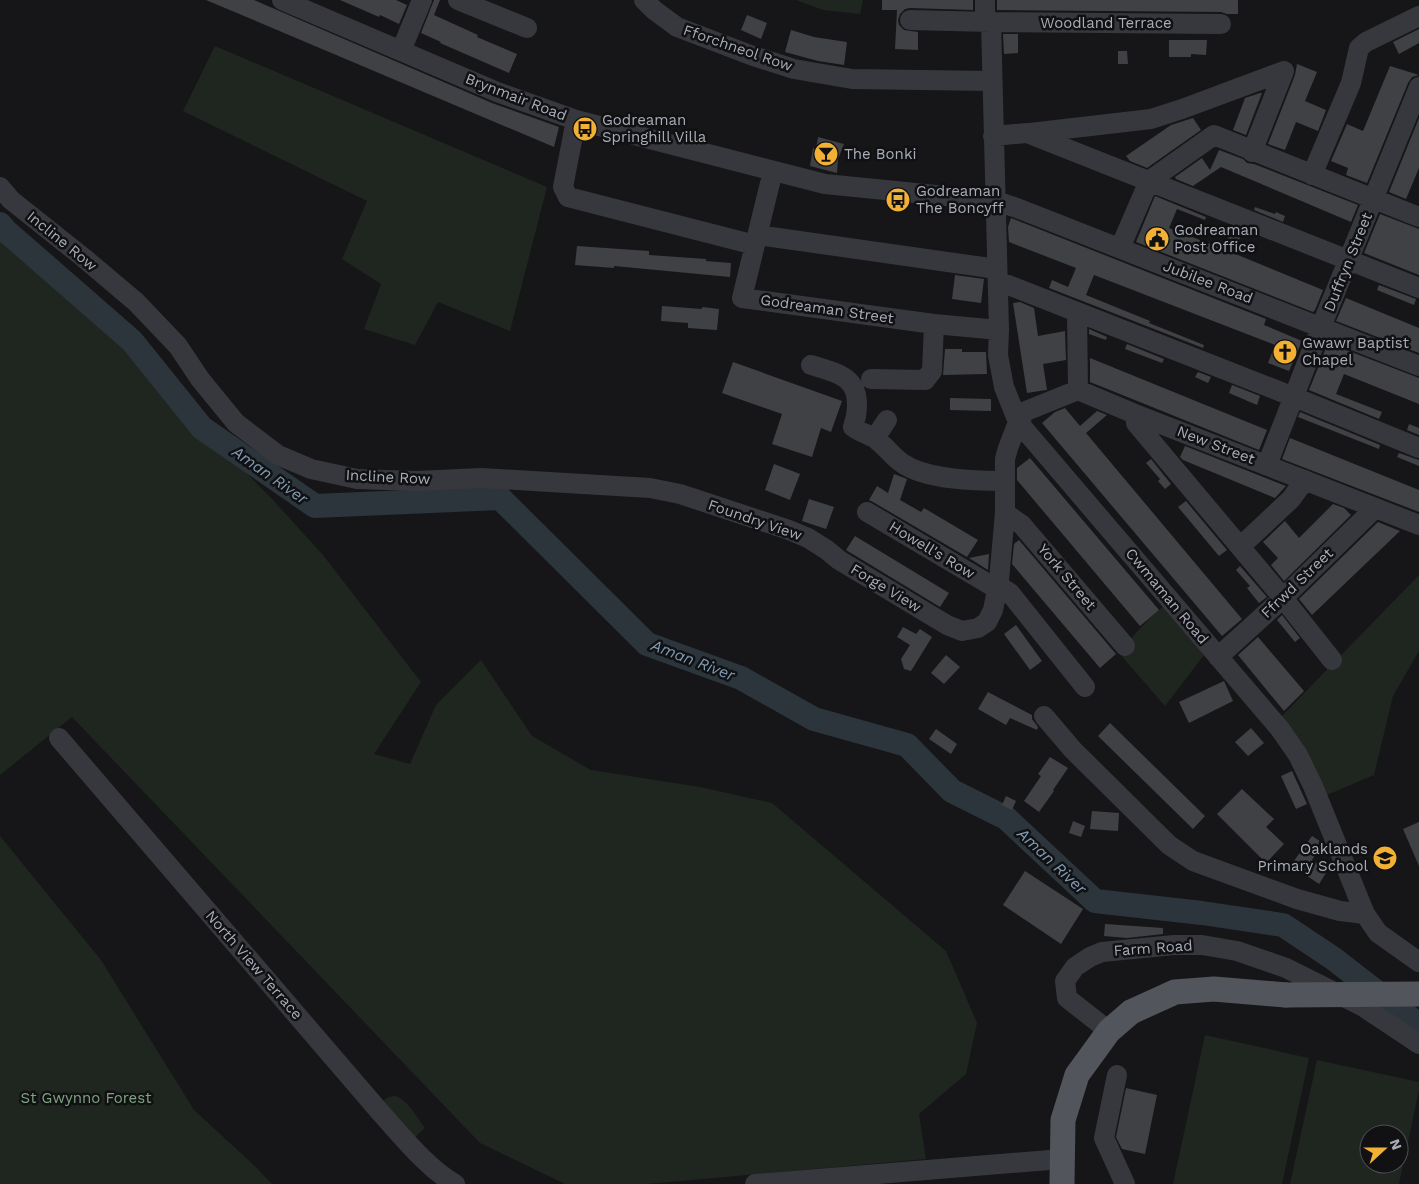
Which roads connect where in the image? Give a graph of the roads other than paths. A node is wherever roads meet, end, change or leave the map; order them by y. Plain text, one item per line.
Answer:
1 (282, 0) edge
2 (422, 0) edge
3 (458, 0) edge
4 (644, 0) edge
5 (985, 0) edge
6 (1419, 16) edge
7 (910, 20) dead end
8 (988, 22) junction
9 (1221, 24) dead end
10 (528, 28) dead end
11 (401, 51) junction
12 (991, 81) junction
13 (1419, 87) edge
14 (576, 120) junction
15 (1027, 133) junction
16 (993, 136) junction
17 (1252, 152) junction
18 (1312, 175) junction
19 (1149, 181) junction
20 (770, 183) dead end
21 (0, 187) edge
22 (1374, 200) junction
23 (996, 201) junction
24 (1419, 217) edge
25 (756, 240) junction
26 (1120, 248) junction
27 (1349, 260) junction
28 (997, 275) junction
29 (1419, 288) edge
30 (1077, 313) junction
31 (934, 324) junction
32 (1321, 327) junction
33 (999, 330) junction
34 (811, 365) dead end
35 (1419, 366) edge
36 (871, 379) dead end
37 (1078, 390) junction
38 (1294, 397) junction
39 (1135, 414) junction
40 (887, 420) dead end
41 (1018, 422) junction
42 (875, 438) junction
43 (1419, 448) edge
44 (1267, 465) junction
45 (1305, 480) junction
46 (1004, 481) junction
47 (680, 494) joint
48 (1375, 508) junction
49 (867, 512) dead end
50 (1005, 512) junction
51 (1419, 525) edge
52 (1240, 547) junction
53 (827, 550) joint
54 (997, 589) junction
55 (1282, 598) junction
56 (1125, 646) dead end
57 (1218, 657) junction
58 (1332, 660) dead end
59 (1085, 687) dead end
60 (1044, 716) dead end
61 (59, 738) dead end
62 (1365, 914) junction
63 (1419, 962) edge
64 (1419, 994) edge
65 (1109, 1031) junction
66 (1419, 1044) edge
67 (1117, 1075) dead end
68 (1062, 1159) junction
69 (455, 1184) edge
70 (755, 1184) edge
71 (1062, 1184) edge
72 (1125, 1184) edge

1 - 11 street, Brynmair Road
2 - 11 street
3 - 10 street
4 - 12 street, Fforchneol Row
5 - 8 street
6 - 18 street
7 - 8 street, Woodland Terrace
8 - 9 street, Woodland Terrace
8 - 12 street
11 - 14 street, Brynmair Road
12 - 16 street
13 - 22 street, Duffryn Street
14 - 23 street, Brynmair Road
14 - 25 street
15 - 16 street
15 - 17 street
15 - 19 street
16 - 23 street
17 - 18 street
17 - 19 street
18 - 22 street
19 - 26 street
19 - 27 street
20 - 25 street, Godreaman Street
21 - 47 street, Incline Row
22 - 24 street
22 - 27 street, Duffryn Street
23 - 26 street, Jubilee Road
23 - 28 street, Cwmaman Road
25 - 28 street
25 - 31 street, Godreaman Street
26 - 32 street, Jubilee Road
27 - 29 street
27 - 32 street, Duffryn Street
28 - 30 street
28 - 33 street, Cwmaman Road
30 - 37 street
30 - 38 street
31 - 33 street, Godreaman Street
31 - 36 street
32 - 35 street, Jubilee Road
32 - 38 street, Duffryn Street
33 - 41 street, Cwmaman Road
34 - 42 street
37 - 39 street, New Street
37 - 41 street
38 - 43 street
38 - 44 street, Duffryn Street
39 - 44 street, New Street
39 - 52 street
40 - 42 street
41 - 46 street
41 - 57 street, Cwmaman Road
42 - 46 street
44 - 45 street, New Street
45 - 48 street, New Street
45 - 52 street
46 - 50 street
47 - 53 street, Foundry View
48 - 51 street, New Street
48 - 55 street, Ffrwd Street
49 - 54 street, Howell's Row
50 - 54 street
50 - 56 street, York Street
52 - 55 street
53 - 54 street, Forge View
54 - 59 street, Howell's Row
55 - 57 street, Ffrwd Street
55 - 58 street
57 - 62 street, Cwmaman Road
60 - 62 street
61 - 69 street, North View Terrace
62 - 63 street, Cwmaman Road
64 - 65 main road, bridge
65 - 66 street, Farm Road
65 - 68 main road
67 - 72 street
68 - 70 street
68 - 71 main road

